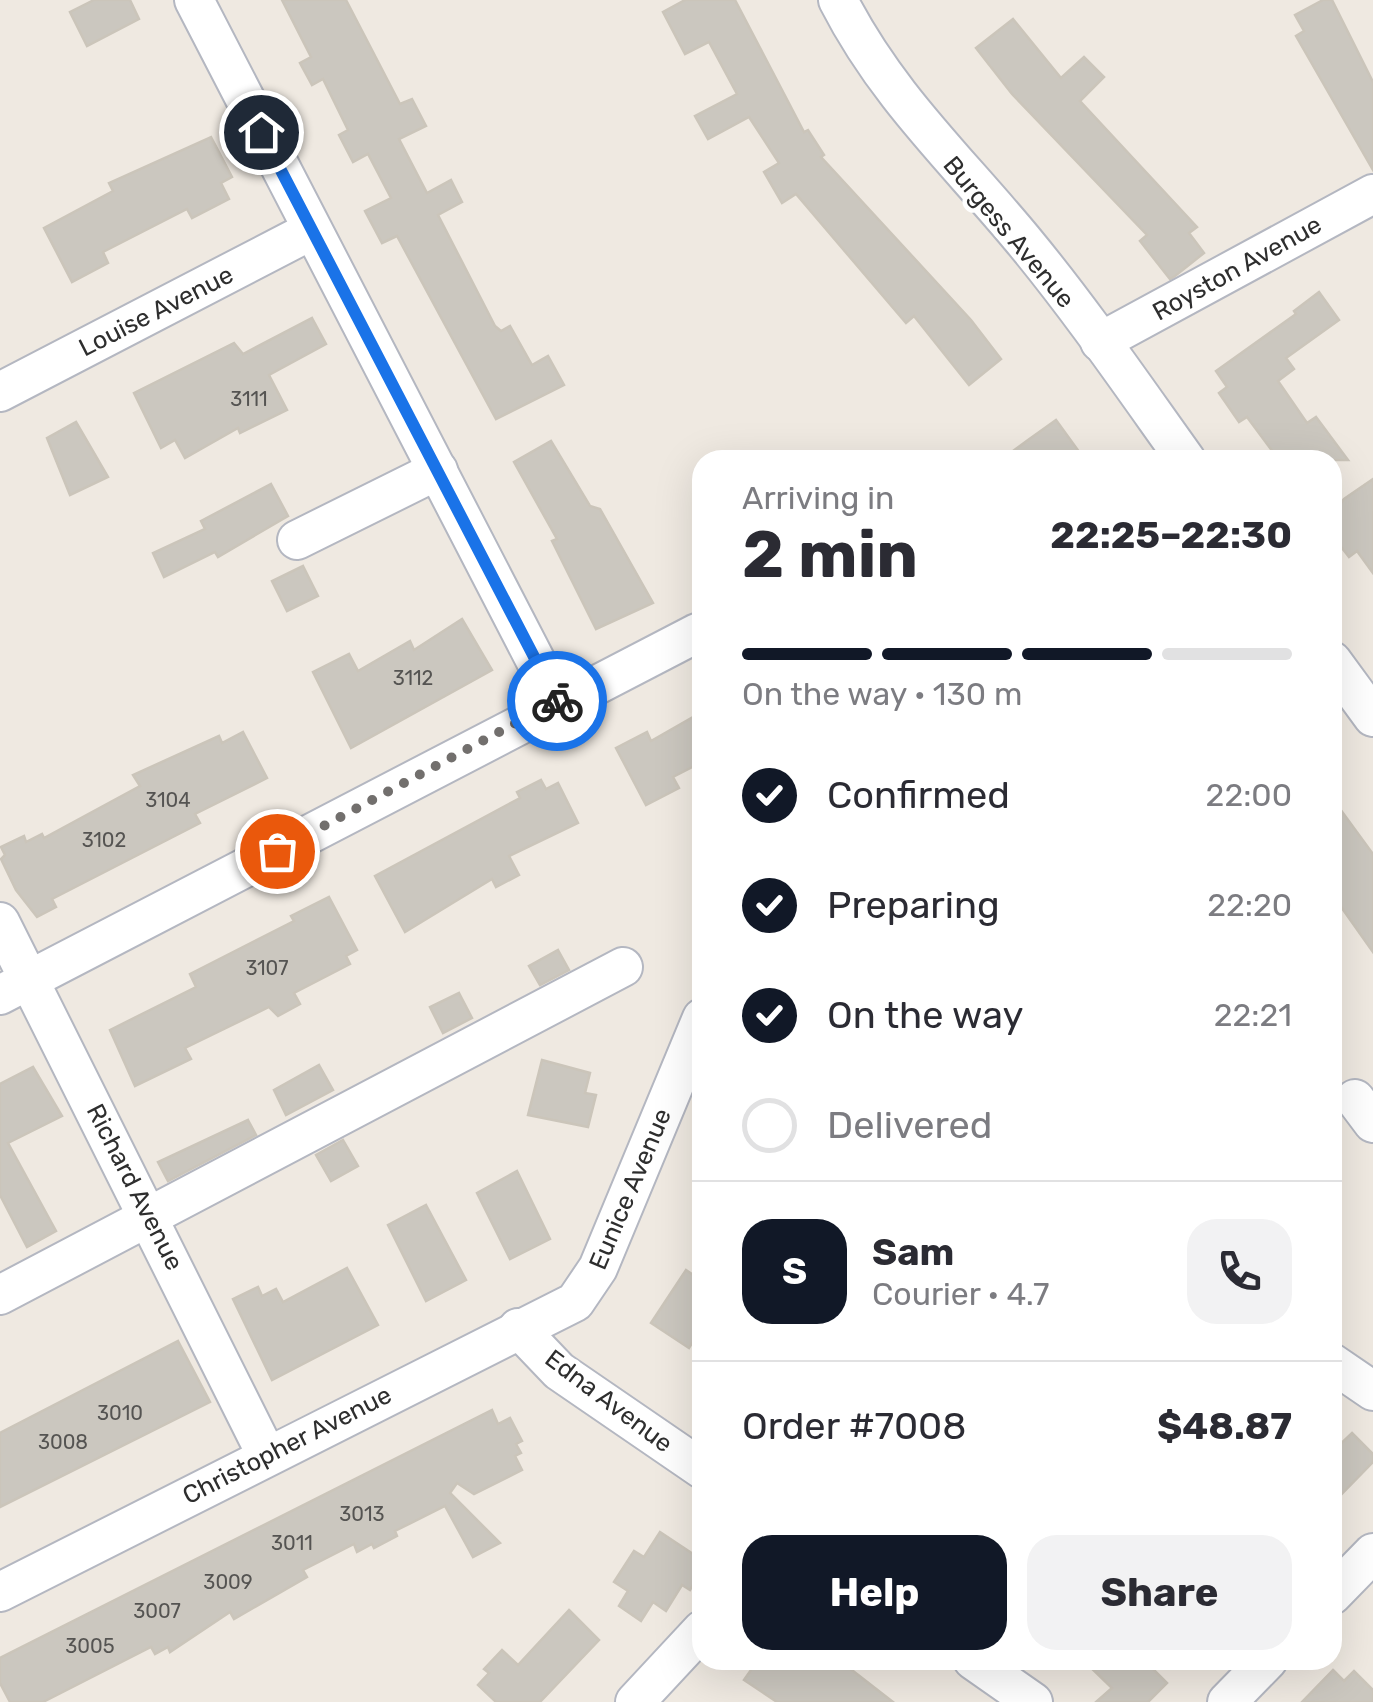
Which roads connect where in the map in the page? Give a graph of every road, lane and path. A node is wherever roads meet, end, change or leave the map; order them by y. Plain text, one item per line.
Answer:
1 (194, 0) edge
2 (838, 0) edge
3 (1373, 194) edge
4 (312, 230) junction
5 (1100, 342) junction
6 (0, 392) edge
7 (1179, 450) edge
8 (438, 470) junction
9 (297, 540) dead end
10 (692, 636) edge
11 (1342, 675) edge
12 (558, 704) junction
13 (1373, 717) edge
14 (0, 922) edge
15 (622, 968) dead end
16 (15, 988) edge
17 (692, 1042) edge
18 (151, 1217) junction
19 (0, 1296) edge
20 (576, 1302) joint
21 (518, 1328) junction
22 (1342, 1370) edge
23 (1373, 1391) edge
24 (266, 1454) junction
25 (692, 1462) edge
26 (1373, 1554) edge
27 (1342, 1585) edge
28 (0, 1592) edge
29 (692, 1641) edge
30 (987, 1670) edge
31 (1258, 1670) edge
32 (635, 1702) edge
33 (1033, 1702) edge
34 (1227, 1702) edge

1 - 4 street
2 - 5 street, Burgess Avenue
3 - 5 street, Royston Avenue
4 - 6 street, Louise Avenue
4 - 8 street
5 - 7 street, Burgess Avenue
8 - 9 street
8 - 12 street
10 - 12 street
11 - 13 street
12 - 16 street
14 - 16 street, Richard Avenue
15 - 18 street
16 - 18 street, Richard Avenue
17 - 20 street, Eunice Avenue
18 - 19 street
18 - 24 street, Richard Avenue
20 - 21 street, Christopher Avenue
21 - 24 street, Christopher Avenue
21 - 25 street, Edna Avenue
22 - 23 street
24 - 28 street, Christopher Avenue
26 - 27 street
29 - 32 street
30 - 33 street
31 - 34 street

